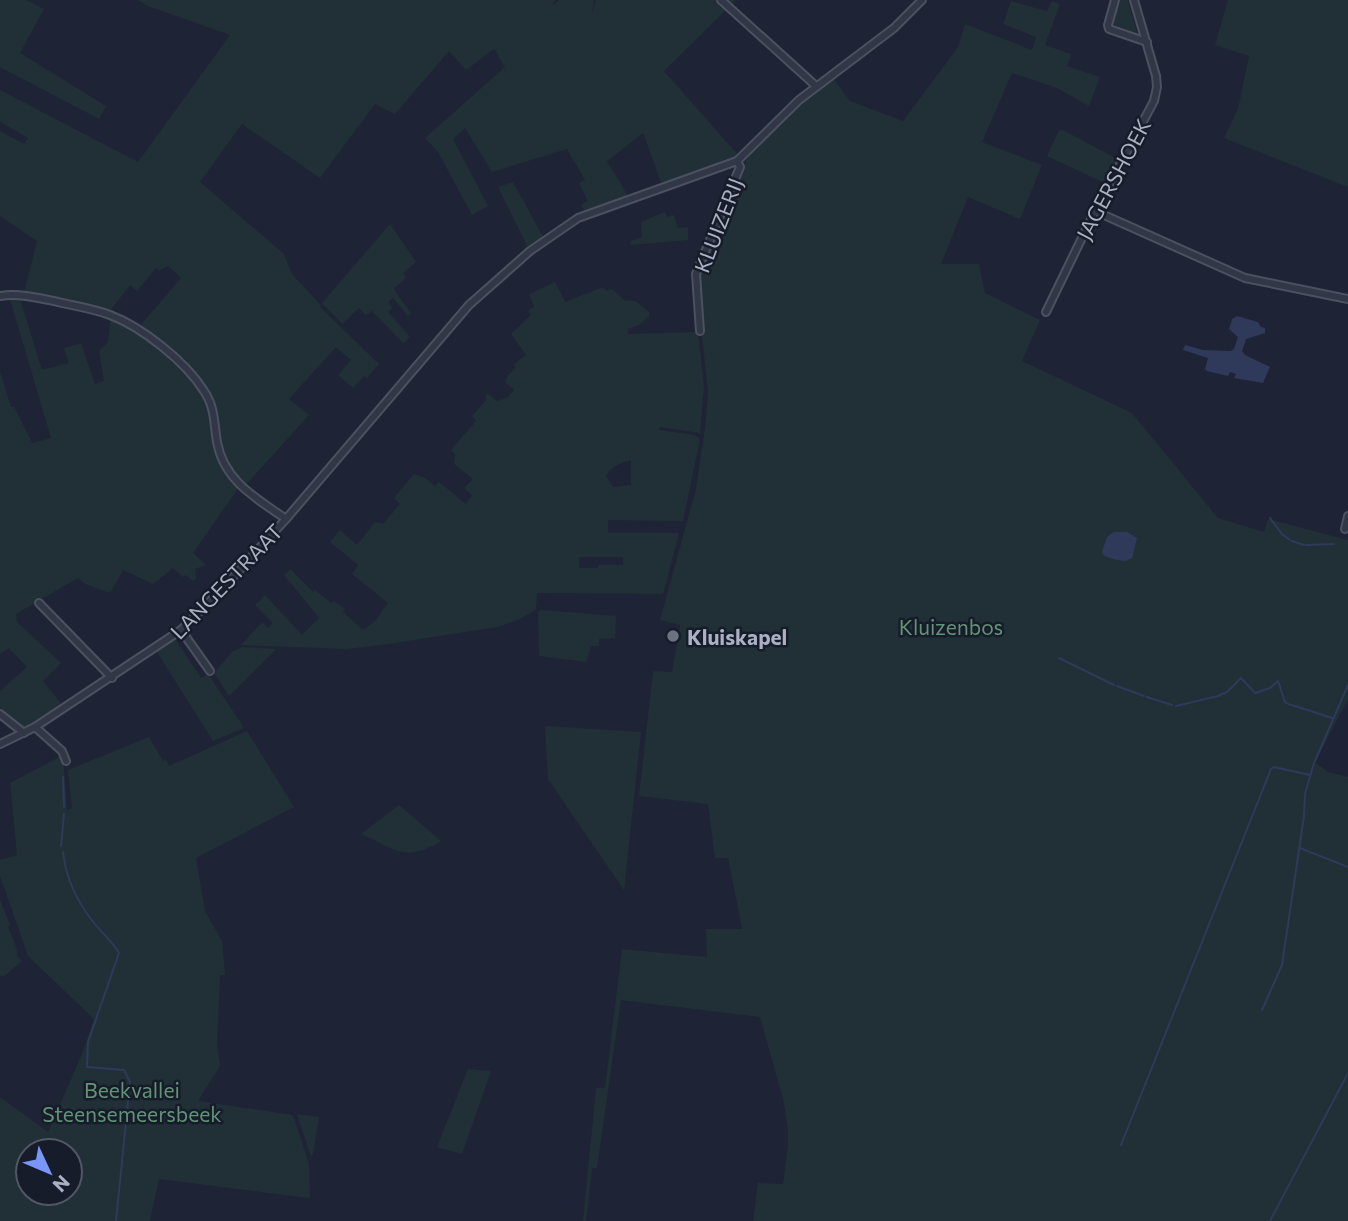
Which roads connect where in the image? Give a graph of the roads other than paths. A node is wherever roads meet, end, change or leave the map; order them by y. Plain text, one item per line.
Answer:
1 (721, 0) edge
2 (922, 0) edge
3 (1115, 0) edge
4 (1134, 0) edge
5 (1147, 42) junction
6 (816, 86) junction
7 (737, 161) junction
8 (1095, 211) junction
9 (0, 296) edge
10 (1348, 299) edge
11 (1046, 312) dead end
12 (700, 331) dead end
13 (1348, 516) edge
14 (286, 519) junction
15 (1345, 528) dead end
16 (39, 603) dead end
17 (181, 630) junction
18 (210, 671) dead end
19 (112, 678) junction
20 (0, 714) edge
21 (35, 727) junction
22 (24, 733) junction
23 (0, 744) edge
24 (66, 761) dead end

1 - 6 street
2 - 6 street
3 - 5 street
4 - 5 street, JAGERSHOEK
5 - 8 street, JAGERSHOEK
6 - 7 street
7 - 12 street, KLUIZERIJ
7 - 14 street, LANGESTRAAT
8 - 10 street
8 - 11 street, JAGERSHOEK
9 - 14 street
13 - 15 street
14 - 17 street, LANGESTRAAT
16 - 19 street
17 - 18 street
17 - 19 street, LANGESTRAAT
19 - 21 street, LANGESTRAAT
20 - 22 street
21 - 22 street, LANGESTRAAT
21 - 24 street
22 - 23 street, LANGESTRAAT

